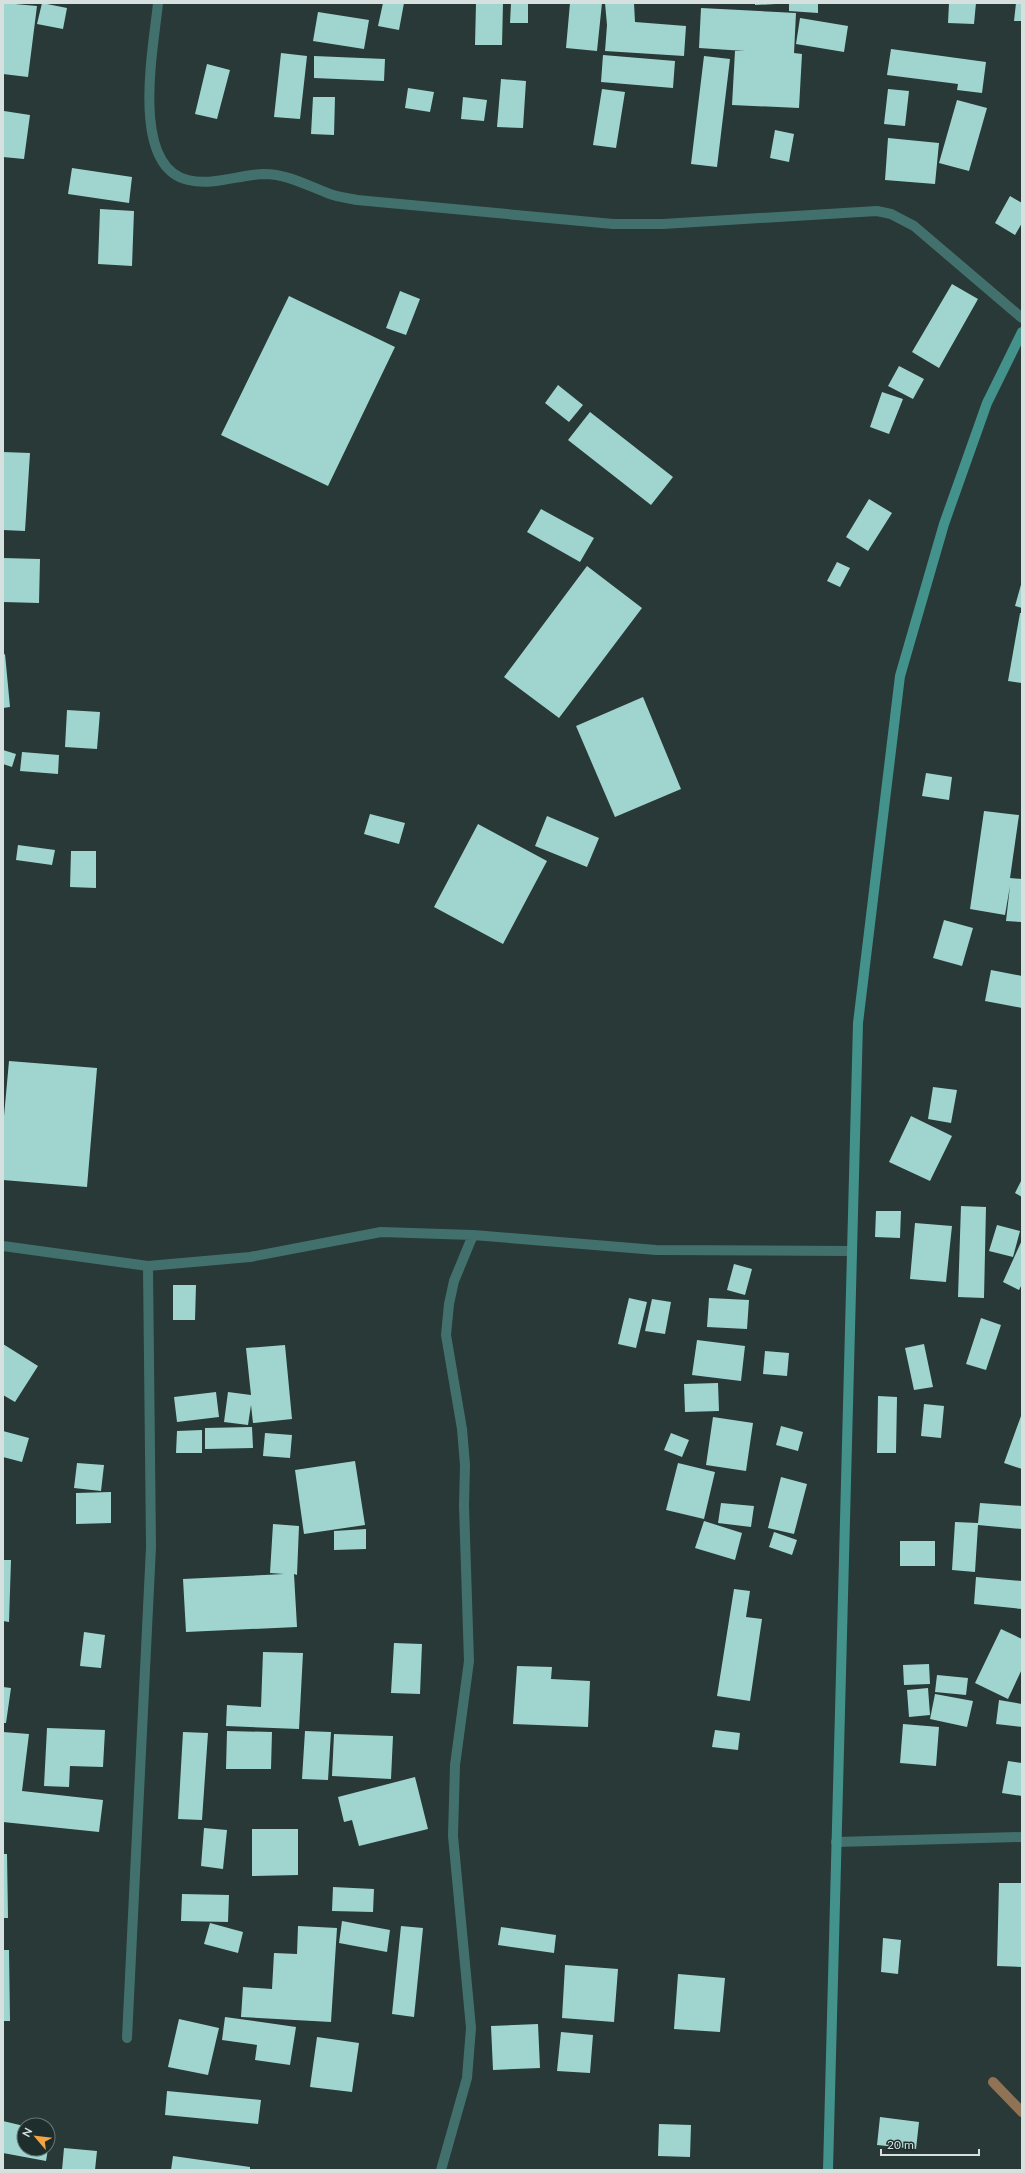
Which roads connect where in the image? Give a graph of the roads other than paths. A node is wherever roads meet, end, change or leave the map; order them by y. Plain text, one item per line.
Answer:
1 (158, 3) edge
2 (1022, 318) edge
3 (1022, 332) edge
4 (473, 1235) junction
5 (3, 1246) edge
6 (852, 1251) junction
7 (148, 1266) junction
8 (1022, 1837) edge
9 (836, 1842) junction
10 (127, 2038) dead end
11 (441, 2170) edge
12 (828, 2170) edge

1 - 2 street
3 - 6 street
4 - 6 street
4 - 7 street
4 - 11 street
5 - 7 street
6 - 9 street
7 - 10 street
8 - 9 street
9 - 12 street

